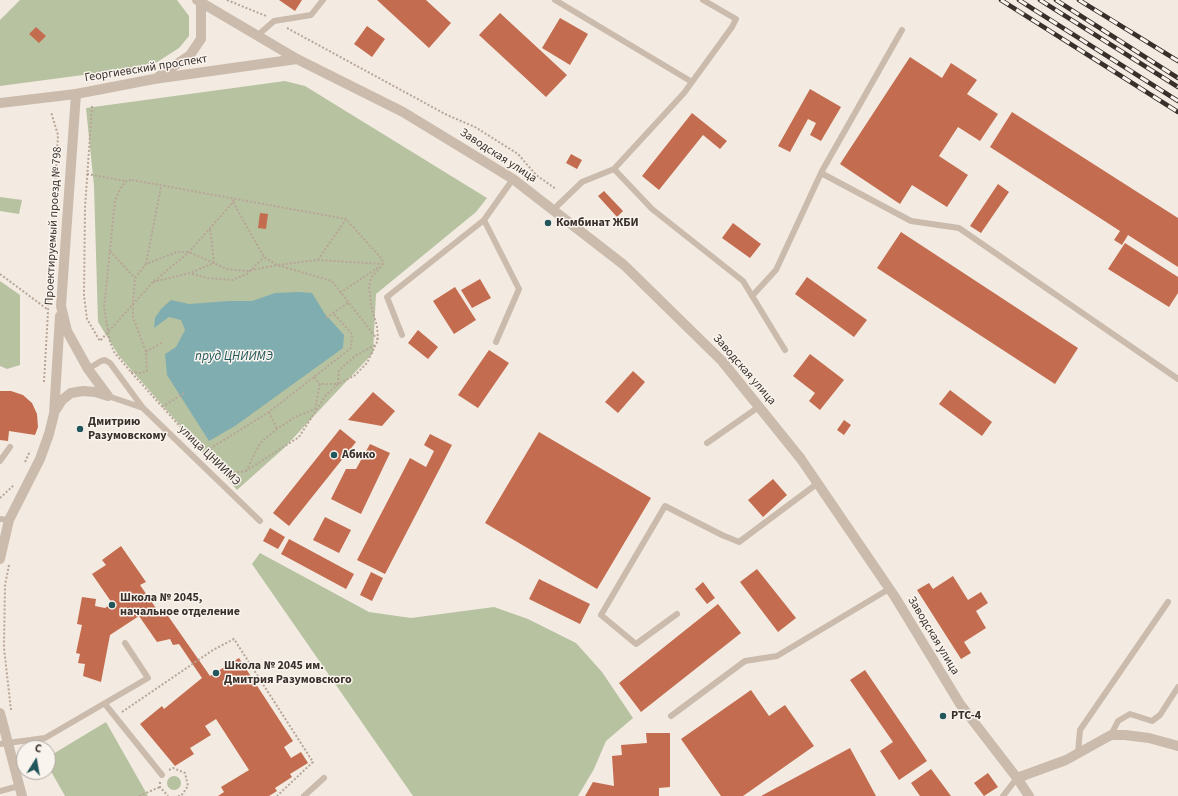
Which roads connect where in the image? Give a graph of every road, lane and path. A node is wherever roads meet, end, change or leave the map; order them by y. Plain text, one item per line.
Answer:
1 (227, 0) edge
2 (323, 0) edge
3 (555, 0) edge
4 (703, 0) edge
5 (199, 2) edge
6 (274, 21) junction
7 (902, 30) dead end
8 (257, 36) junction
9 (296, 58) junction
10 (154, 79) junction
11 (692, 82) junction
12 (76, 94) junction
13 (0, 103) edge
14 (92, 106) dead end
15 (51, 112) dead end
16 (614, 169) junction
17 (821, 173) junction
18 (87, 174) junction
19 (513, 179) junction
20 (126, 181) junction
21 (161, 186) junction
22 (556, 189) dead end
23 (234, 198) junction
24 (233, 202) junction
25 (553, 210) junction
26 (346, 218) junction
27 (484, 220) junction
28 (210, 227) junction
29 (110, 250) junction
30 (189, 252) junction
31 (264, 258) junction
32 (318, 260) junction
33 (214, 263) junction
34 (146, 264) junction
35 (383, 264) junction
36 (277, 265) junction
37 (247, 271) junction
38 (190, 273) junction
39 (0, 274) edge
40 (135, 278) junction
41 (152, 283) junction
42 (340, 293) junction
43 (752, 296) junction
44 (133, 303) junction
45 (348, 303) junction
46 (61, 306) junction
47 (48, 309) junction
48 (51, 311) dead end
49 (333, 313) junction
50 (326, 318) dead end
51 (109, 332) junction
52 (402, 335) dead end
53 (378, 340) junction
54 (163, 342) dead end
55 (496, 342) dead end
56 (376, 344) junction
57 (785, 350) dead end
58 (146, 352) junction
59 (88, 369) junction
60 (131, 372) junction
61 (314, 377) junction
62 (1178, 379) edge
63 (44, 383) dead end
64 (320, 384) junction
65 (338, 384) junction
66 (186, 392) dead end
67 (108, 396) junction
68 (760, 406) junction
69 (162, 407) junction
70 (143, 408) junction
71 (315, 409) junction
72 (269, 412) junction
73 (54, 414) junction
74 (276, 429) junction
75 (707, 443) dead end
76 (33, 446) dead end
77 (10, 447) dead end
78 (203, 452) junction
79 (0, 461) edge
80 (24, 465) dead end
81 (246, 471) junction
82 (17, 478) dead end
83 (818, 483) junction
84 (0, 498) edge
85 (4, 520) edge
86 (260, 521) dead end
87 (5, 561) edge
88 (889, 589) junction
89 (1168, 602) dead end
90 (677, 614) dead end
91 (125, 643) dead end
92 (1178, 687) edge
93 (105, 704) junction
94 (0, 713) edge
95 (12, 714) dead end
96 (671, 716) dead end
97 (115, 717) junction
98 (1111, 735) junction
99 (4, 744) edge
100 (1178, 746) edge
101 (1078, 753) junction
102 (162, 775) junction
103 (324, 778) dead end
104 (1017, 778) junction
105 (19, 786) junction
106 (160, 786) junction
107 (0, 791) edge
108 (22, 796) edge
109 (140, 796) edge
110 (168, 796) edge
111 (177, 796) edge
112 (277, 796) edge
113 (304, 796) edge
114 (1003, 796) edge
115 (1029, 796) edge

1 - 6 path
2 - 6 lane
3 - 11 lane
4 - 11 lane
5 - 8 street, Заводская улица
5 - 10 street
6 - 8 lane
6 - 22 path
7 - 17 lane
8 - 9 street, Заводская улица
9 - 10 street, Георгиевский проспект
9 - 19 street, Заводская улица
10 - 12 street, Георгиевский проспект
11 - 16 lane
12 - 13 street, Георгиевский проспект
12 - 46 street, Проектируемый проезд № 798
14 - 18 path
15 - 47 path
16 - 25 lane
16 - 43 lane
17 - 43 lane
17 - 62 lane
18 - 20 path
18 - 51 path
19 - 25 street, Заводская улица
19 - 27 lane
20 - 21 path
20 - 29 path
21 - 23 path
21 - 34 path
23 - 24 path
23 - 26 path
24 - 28 path
24 - 31 path
25 - 68 street, Заводская улица
26 - 32 path
26 - 35 path
27 - 52 lane
27 - 55 lane
28 - 30 path
28 - 33 path
29 - 40 path
29 - 51 path
30 - 33 path
30 - 34 path
30 - 41 path
31 - 36 path
31 - 37 path
32 - 35 path
32 - 36 path
33 - 37 path
33 - 38 path
34 - 40 path
35 - 42 path
35 - 53 path
36 - 37 path
36 - 42 path
37 - 38 path
38 - 41 path
39 - 47 path
40 - 44 path
41 - 44 path
42 - 45 path
43 - 57 lane
44 - 51 path
44 - 58 path
45 - 49 path
45 - 53 path
46 - 59 street, Проектируемый проезд № 798
46 - 73 street
47 - 48 path
47 - 63 path
49 - 50 path
49 - 61 path
51 - 60 path
53 - 56 path
54 - 58 path
56 - 65 path
56 - 65 path
58 - 60 path
59 - 67 street, Проектируемый проезд № 798
59 - 70 lane, улица ЦНИИМЭ
60 - 69 path
61 - 64 path
61 - 72 path
64 - 65 path
64 - 71 path
65 - 71 path
66 - 69 path
67 - 70 lane, улица ЦНИИМЭ
67 - 73 street
68 - 75 lane
68 - 83 street, Заводская улица
69 - 78 path
70 - 86 lane, улица ЦНИИМЭ
71 - 74 path
71 - 81 path
72 - 74 path
72 - 78 path
73 - 85 street
74 - 81 path
76 - 80 path
77 - 79 lane
78 - 81 path
82 - 84 path
83 - 88 street, Заводская улица
83 - 90 lane
85 - 87 street
87 - 95 path
88 - 96 lane
88 - 104 street, Заводская улица
89 - 101 lane
91 - 93 lane
92 - 98 lane
93 - 97 lane
93 - 99 lane
94 - 99 street
97 - 102 lane
97 - 112 path
98 - 100 street
98 - 101 street
99 - 105 street
101 - 104 street
102 - 106 path
102 - 111 path
103 - 113 lane
104 - 114 lane
104 - 115 street, Заводская улица
105 - 107 lane
105 - 108 street
106 - 109 path
106 - 110 path

